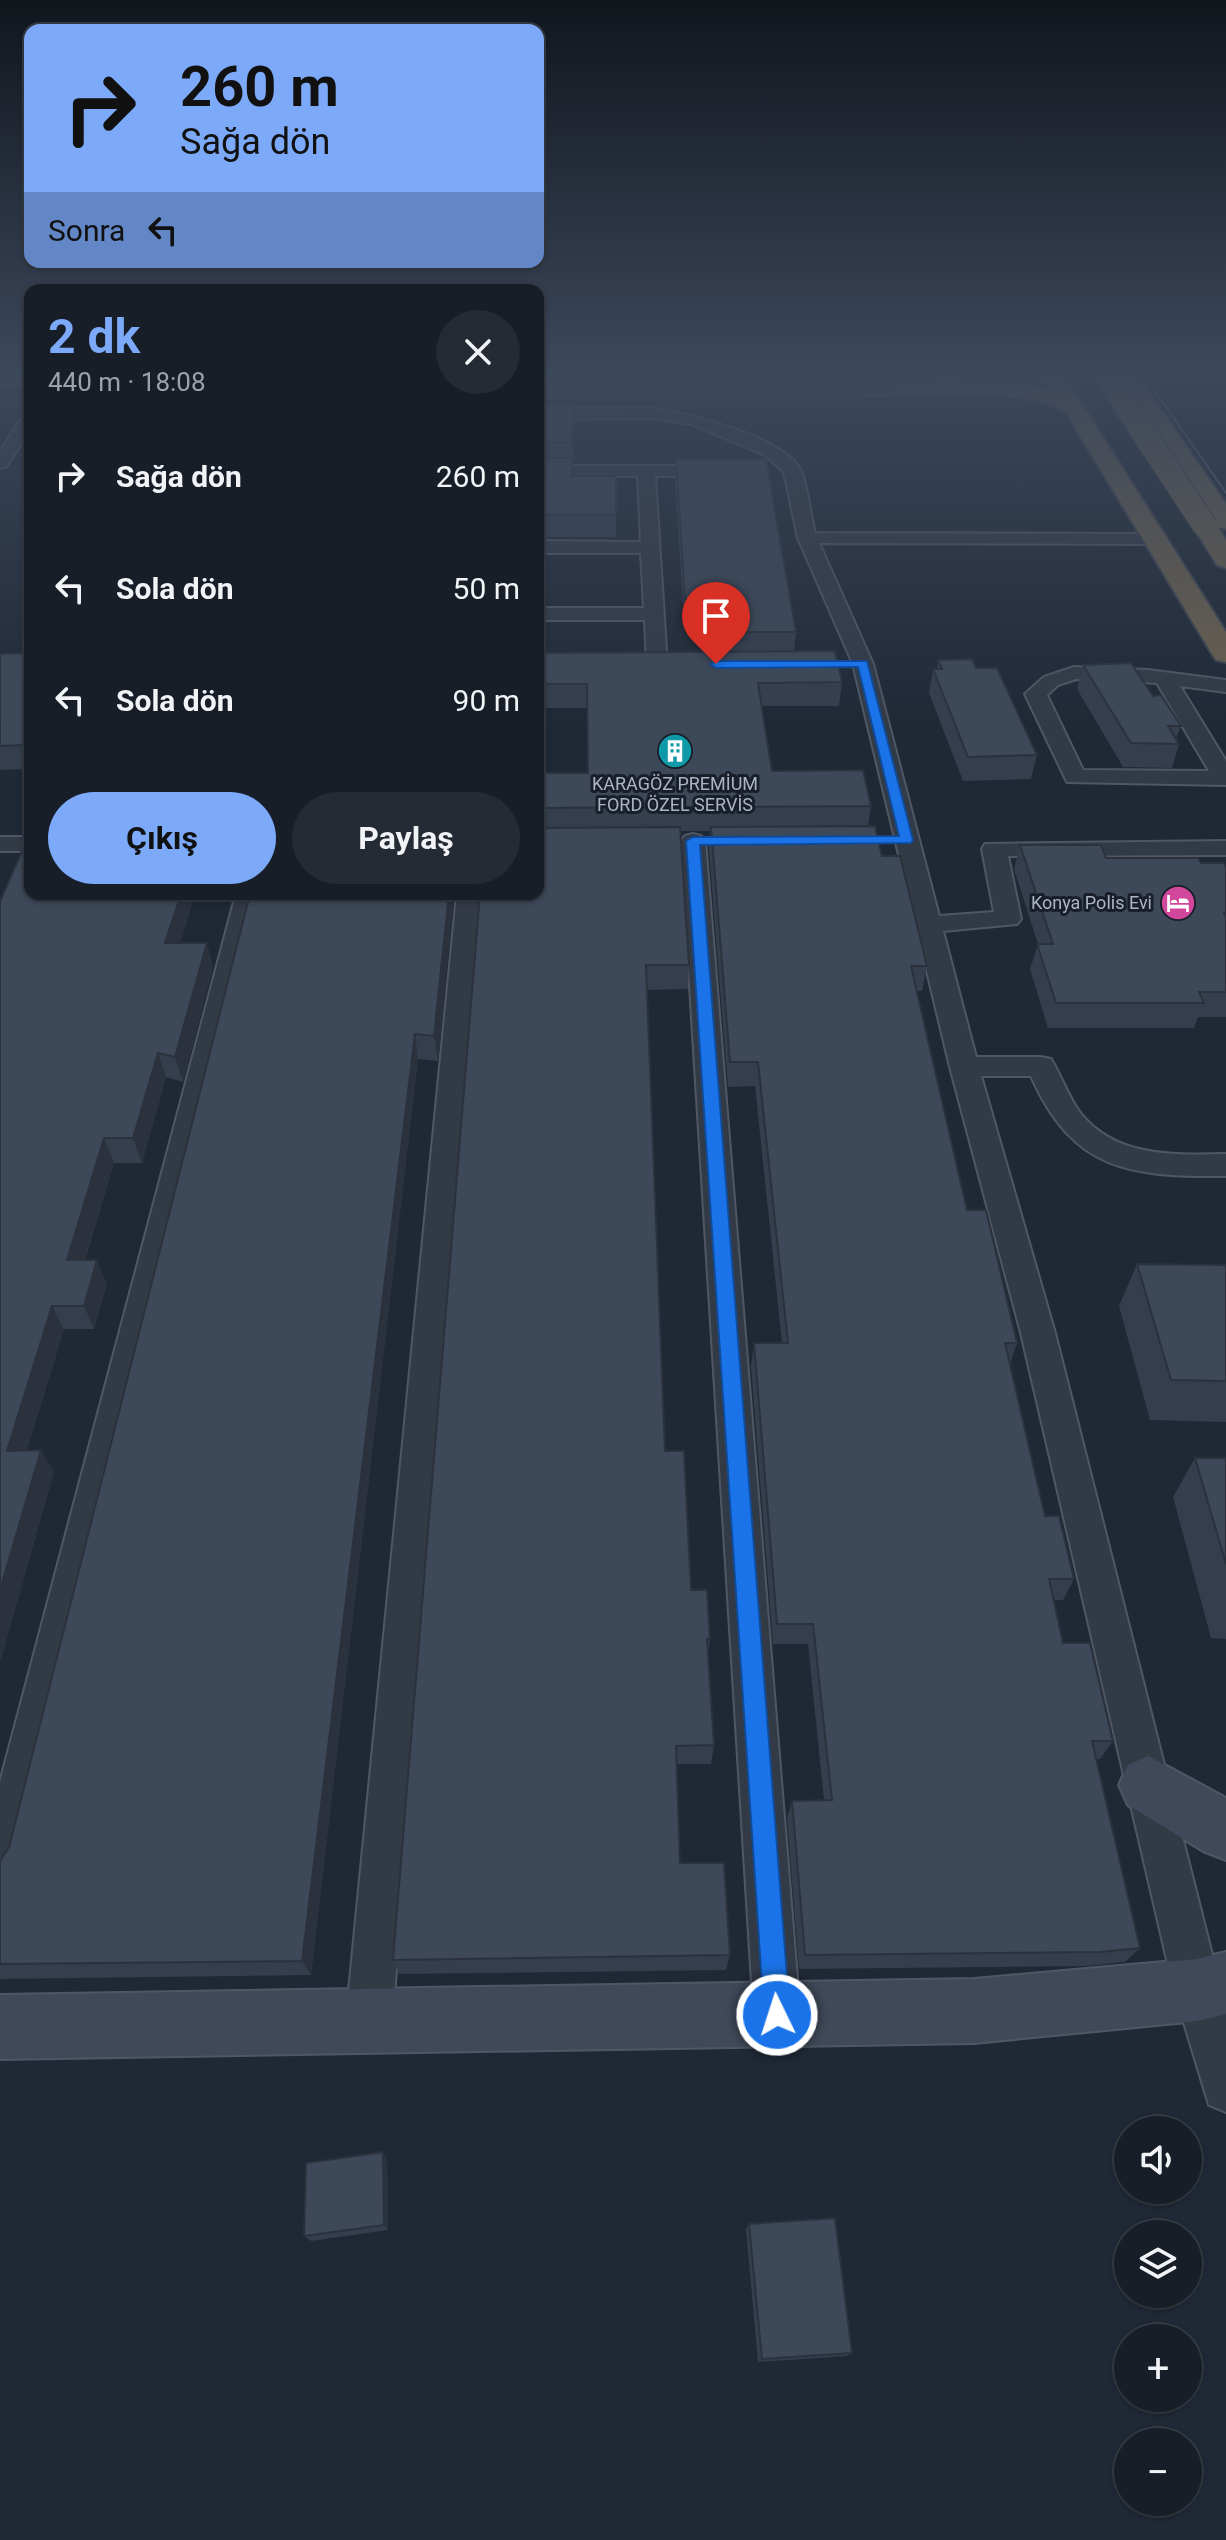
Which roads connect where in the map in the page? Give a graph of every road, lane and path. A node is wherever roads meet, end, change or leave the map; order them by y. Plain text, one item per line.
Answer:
1 (647, 490) edge
2 (796, 490) edge
3 (1132, 490) edge
4 (1135, 490) edge
5 (1189, 490) edge
6 (1196, 490) edge
7 (1215, 524) edge
8 (1162, 532) junction
9 (807, 538) junction
10 (544, 547) edge
11 (650, 548) junction
12 (1226, 560) edge
13 (544, 614) edge
14 (654, 614) junction
15 (1226, 615) edge
16 (1226, 654) edge
17 (657, 665) edge
18 (1164, 678) junction
19 (1226, 686) edge
20 (876, 840) edge
21 (907, 840) junction
22 (698, 841) dead end
23 (0, 844) edge
24 (24, 844) edge
25 (1226, 848) edge
26 (24, 858) edge
27 (18, 871) edge
28 (246, 900) edge
29 (468, 900) edge
30 (927, 924) junction
31 (964, 1067) junction
32 (1226, 1165) edge
33 (1148, 1785) junction
34 (1226, 1831) edge
35 (0, 1863) edge
36 (1212, 1986) edge
37 (777, 2015) junction
38 (369, 2021) junction
39 (0, 2027) edge
40 (1226, 2088) edge

1 - 11 street
2 - 9 street
3 - 8 highway
4 - 8 highway
5 - 7 highway, bridge
6 - 7 highway
7 - 12 highway
8 - 9 street
8 - 15 highway
8 - 16 highway
9 - 21 street
10 - 11 street
11 - 14 street
13 - 14 street
14 - 17 street
18 - 18 street
18 - 19 street
20 - 21 street
21 - 30 street
22 - 37 street
23 - 24 street
25 - 30 street
26 - 27 street
28 - 35 street
29 - 38 street
30 - 31 street
31 - 32 street
31 - 33 street
33 - 34 main road
33 - 36 street
36 - 37 main road
36 - 40 street
37 - 38 main road
38 - 39 main road

